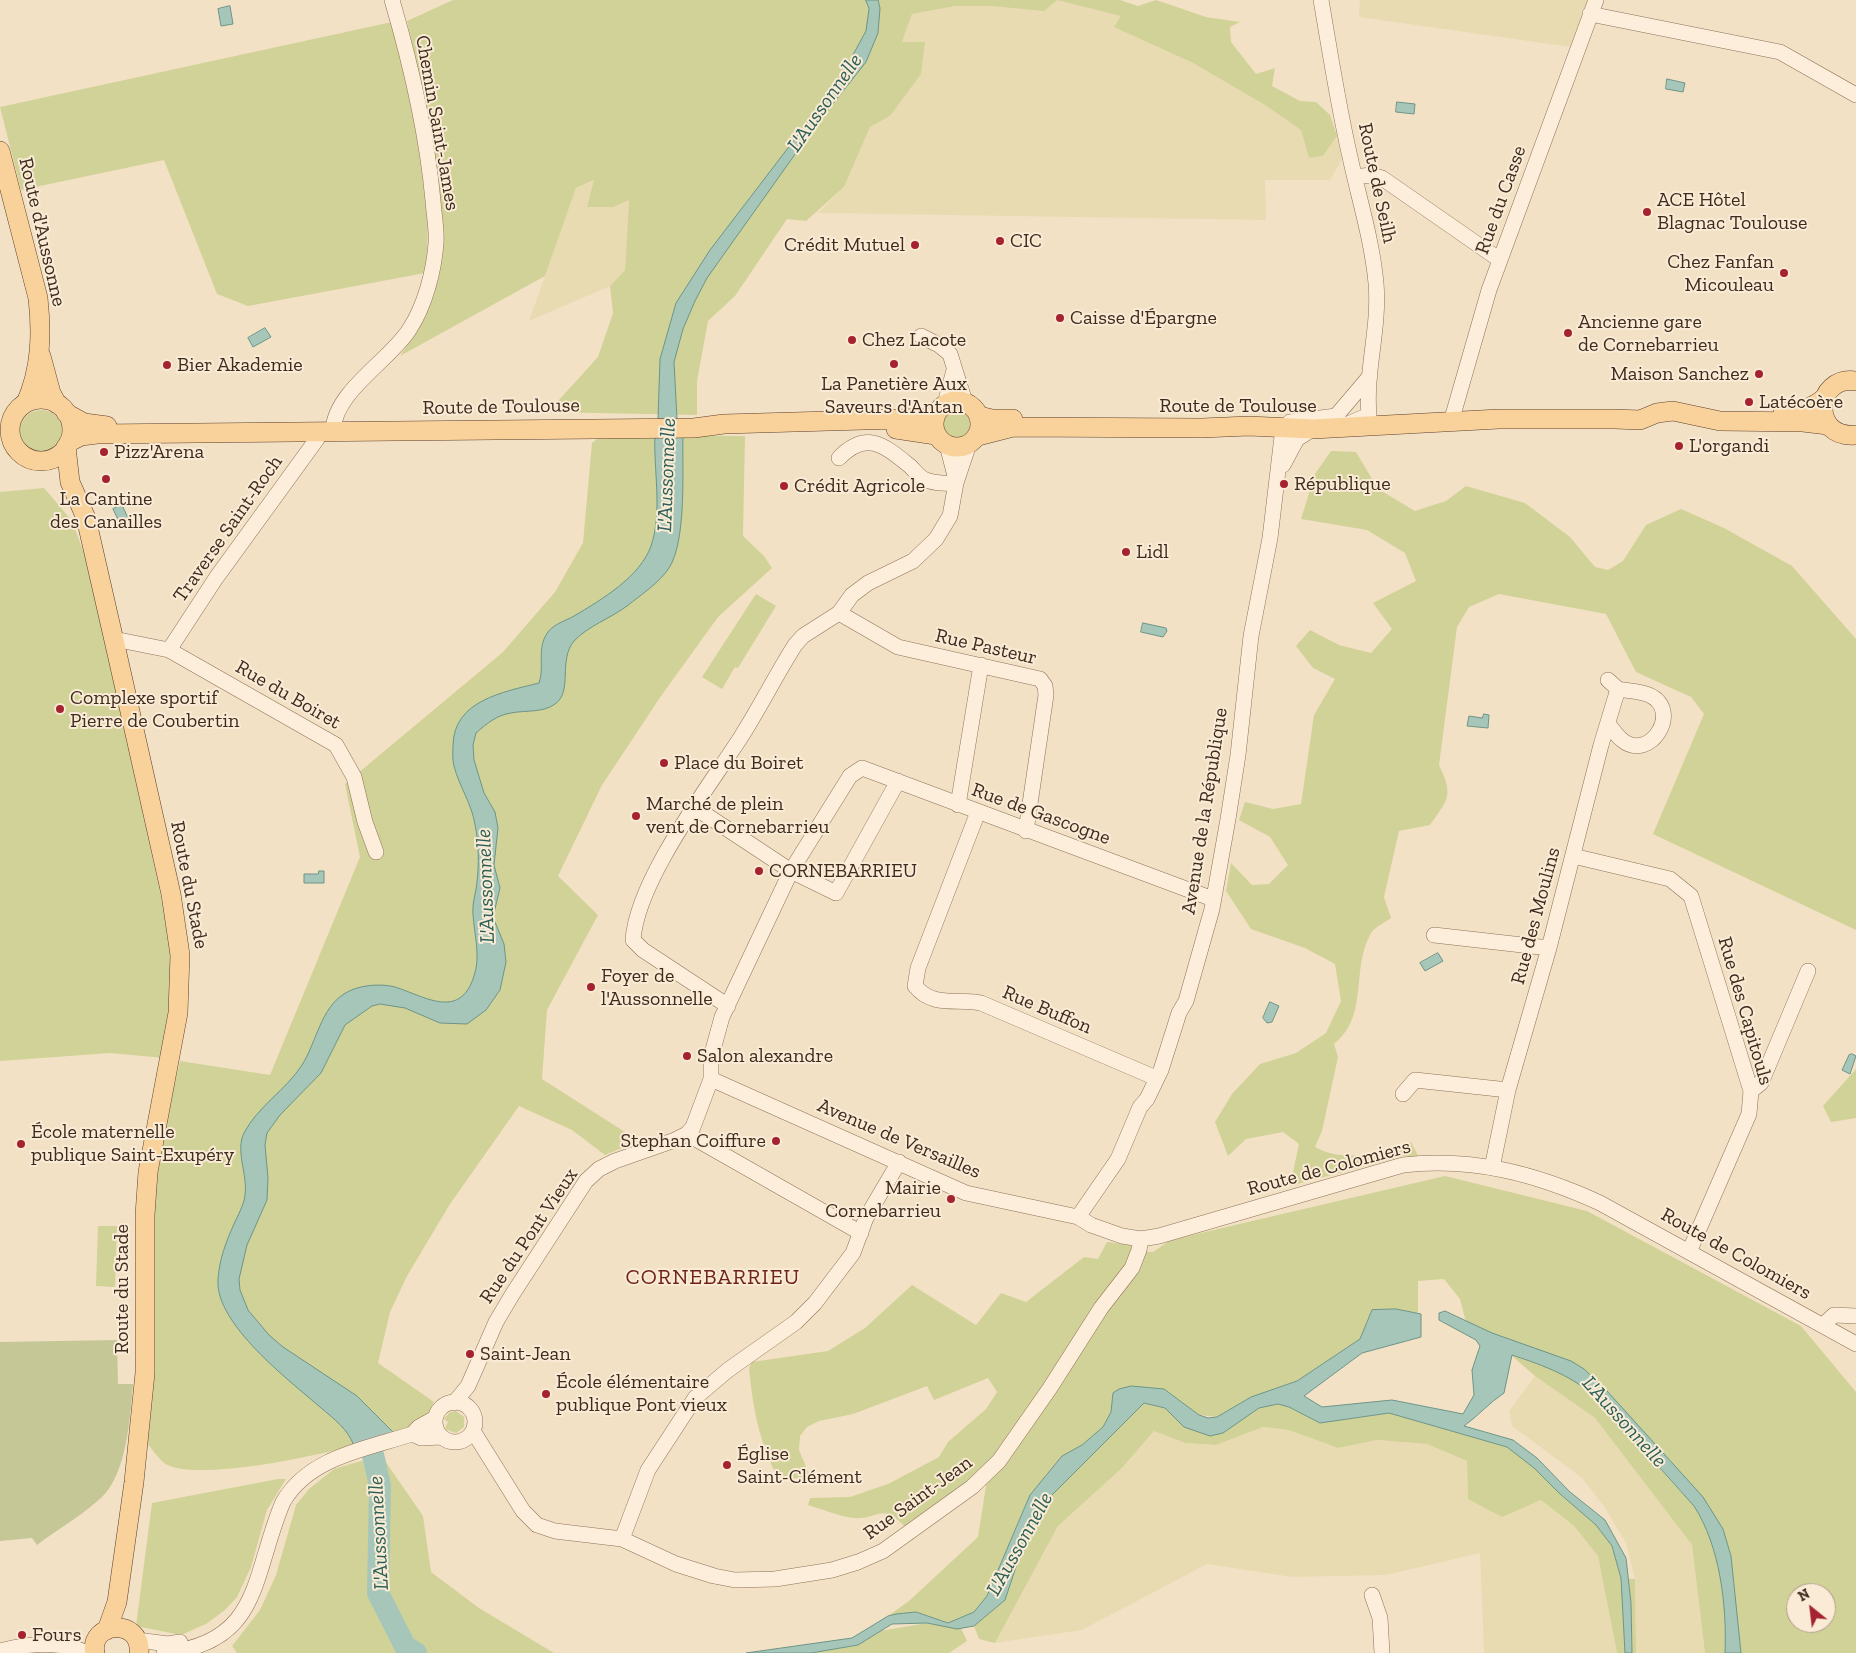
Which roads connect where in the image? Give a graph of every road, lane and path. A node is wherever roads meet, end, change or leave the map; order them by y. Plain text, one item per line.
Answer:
1 (392, 0) edge
2 (1321, 0) edge
3 (1593, 7) edge
4 (1856, 95) edge
5 (0, 151) edge
6 (1355, 177) junction
7 (1500, 260) junction
8 (921, 336) dead end
9 (40, 352) junction
10 (954, 370) junction
11 (1370, 376) junction
12 (1856, 381) edge
13 (1825, 397) junction
14 (965, 402) junction
15 (62, 408) junction
16 (14, 413) edge
17 (1369, 415) junction
18 (1452, 415) junction
19 (979, 416) junction
20 (1499, 419) junction
21 (1615, 419) junction
22 (1334, 422) junction
23 (1828, 425) junction
24 (941, 426) junction
25 (1283, 428) junction
26 (1313, 429) junction
27 (326, 431) junction
28 (299, 432) junction
29 (1856, 435) edge
30 (974, 440) junction
31 (68, 444) junction
32 (8, 446) edge
33 (839, 458) dead end
34 (38, 460) junction
35 (1279, 473) junction
36 (70, 482) junction
37 (956, 483) junction
38 (839, 613) junction
39 (114, 640) junction
40 (169, 650) junction
41 (981, 666) junction
42 (1609, 725) junction
43 (898, 781) junction
44 (958, 805) junction
45 (694, 807) junction
46 (978, 812) junction
47 (1026, 830) junction
48 (376, 852) dead end
49 (1573, 856) junction
50 (791, 871) junction
51 (1214, 898) junction
52 (1434, 934) dead end
53 (1550, 948) junction
54 (1808, 971) dead end
55 (728, 1006) junction
56 (1156, 1078) junction
57 (711, 1079) junction
58 (1508, 1090) junction
59 (1751, 1091) junction
60 (1403, 1094) dead end
61 (687, 1134) junction
62 (899, 1162) junction
63 (1492, 1168) junction
64 (1078, 1217) junction
65 (861, 1233) junction
66 (1141, 1239) junction
67 (1689, 1252) junction
68 (1856, 1316) edge
69 (1823, 1325) junction
70 (1856, 1344) edge
71 (468, 1386) junction
72 (454, 1403) junction
73 (470, 1409) junction
74 (436, 1418) junction
75 (473, 1431) junction
76 (412, 1434) junction
77 (442, 1437) junction
78 (622, 1539) junction
79 (1372, 1595) dead end
80 (117, 1602) junction
81 (235, 1620) junction
82 (136, 1642) edge
83 (92, 1645) edge
84 (8, 1650) edge
85 (164, 1653) edge
86 (1382, 1653) edge

1 - 27 street, Chemin Saint-James
2 - 6 street, Route de Seilh
3 - 4 street
3 - 7 street, Rue du Casse
5 - 9 main road, Route d'Aussonne
6 - 7 street
6 - 11 street, Route de Seilh
7 - 18 street, Rue du Casse
8 - 10 street
9 - 15 main road, Route d'Aussonne
9 - 16 main road, Route d'Aussonne
10 - 14 street
10 - 24 street
11 - 17 street, Route de Seilh
11 - 22 street
12 - 13 main road, Route de Toulouse
13 - 21 main road, Route de Toulouse
13 - 23 main road
14 - 19 main road
14 - 24 main road
15 - 16 main road
15 - 28 main road, Route de Toulouse
15 - 31 main road
16 - 32 main road
17 - 18 main road, Route de Toulouse
17 - 22 main road, Route de Toulouse
18 - 20 main road, Route de Toulouse
19 - 22 main road, Route de Toulouse
19 - 30 main road
20 - 21 main road, Route de Toulouse
20 - 22 main road, Route de Toulouse
21 - 23 main road, Route de Toulouse
22 - 25 street
22 - 26 main road, Route de Toulouse
23 - 29 main road, Route de Toulouse
24 - 27 main road, Route de Toulouse
24 - 30 main road
24 - 37 street
25 - 26 main road, Route de Toulouse
25 - 30 main road, Route de Toulouse
25 - 35 street, Avenue de la République
26 - 35 street, Avenue de la République
27 - 28 main road, Route de Toulouse
27 - 40 street, Traverse Saint-Roch
28 - 31 main road, Route de Toulouse
30 - 37 street
31 - 34 main road
31 - 36 main road, Route du Stade
32 - 34 main road
33 - 37 street
34 - 36 main road
35 - 51 street, Avenue de la République
36 - 39 main road, Route du Stade
37 - 38 street
38 - 41 street, Rue Pasteur
38 - 45 street
39 - 40 street, Rue du Boiret
39 - 80 main road, Route du Stade
40 - 48 street, Rue du Boiret
41 - 44 street
41 - 47 street, Rue Pasteur
42 - 42 street, Rue des Moulins
42 - 49 street, Rue des Moulins
43 - 44 street, Rue de Gascogne
43 - 50 street, Rue de Gascogne
43 - 50 street
44 - 46 street, Rue de Gascogne
45 - 50 street
45 - 55 street
46 - 47 street, Rue de Gascogne
46 - 56 street, Rue Buffon
47 - 51 street, Rue de Gascogne
49 - 53 street, Rue des Moulins
49 - 59 street, Rue des Capitouls
50 - 55 street
51 - 56 street, Avenue de la République
52 - 53 street
53 - 58 street, Rue des Moulins
54 - 59 street
55 - 57 street
56 - 64 street, Avenue de la République
57 - 61 street
57 - 62 street, Avenue de Versailles
58 - 60 street
58 - 63 street, Rue des Moulins
59 - 67 street, Rue des Capitouls
61 - 65 street
61 - 71 street, Rue du Pont Vieux
62 - 64 street, Avenue de Versailles
62 - 65 street
63 - 66 street, Route de Colomiers
63 - 67 street, Route de Colomiers
64 - 66 street, Route de Colomiers
65 - 78 street
66 - 78 street, Rue Saint-Jean
67 - 69 street, Route de Colomiers
68 - 69 street
69 - 70 street, Route de Colomiers
71 - 72 street, Rue du Pont Vieux
71 - 73 street, Rue du Pont Vieux
72 - 73 street
72 - 74 street
73 - 75 street
74 - 76 street
74 - 77 street
75 - 77 street
75 - 78 street, Rue Saint-Jean
76 - 77 street
76 - 81 street
79 - 86 street
80 - 82 main road
80 - 83 main road, Route du Stade
81 - 82 street
81 - 85 street
82 - 83 main road
83 - 84 street

